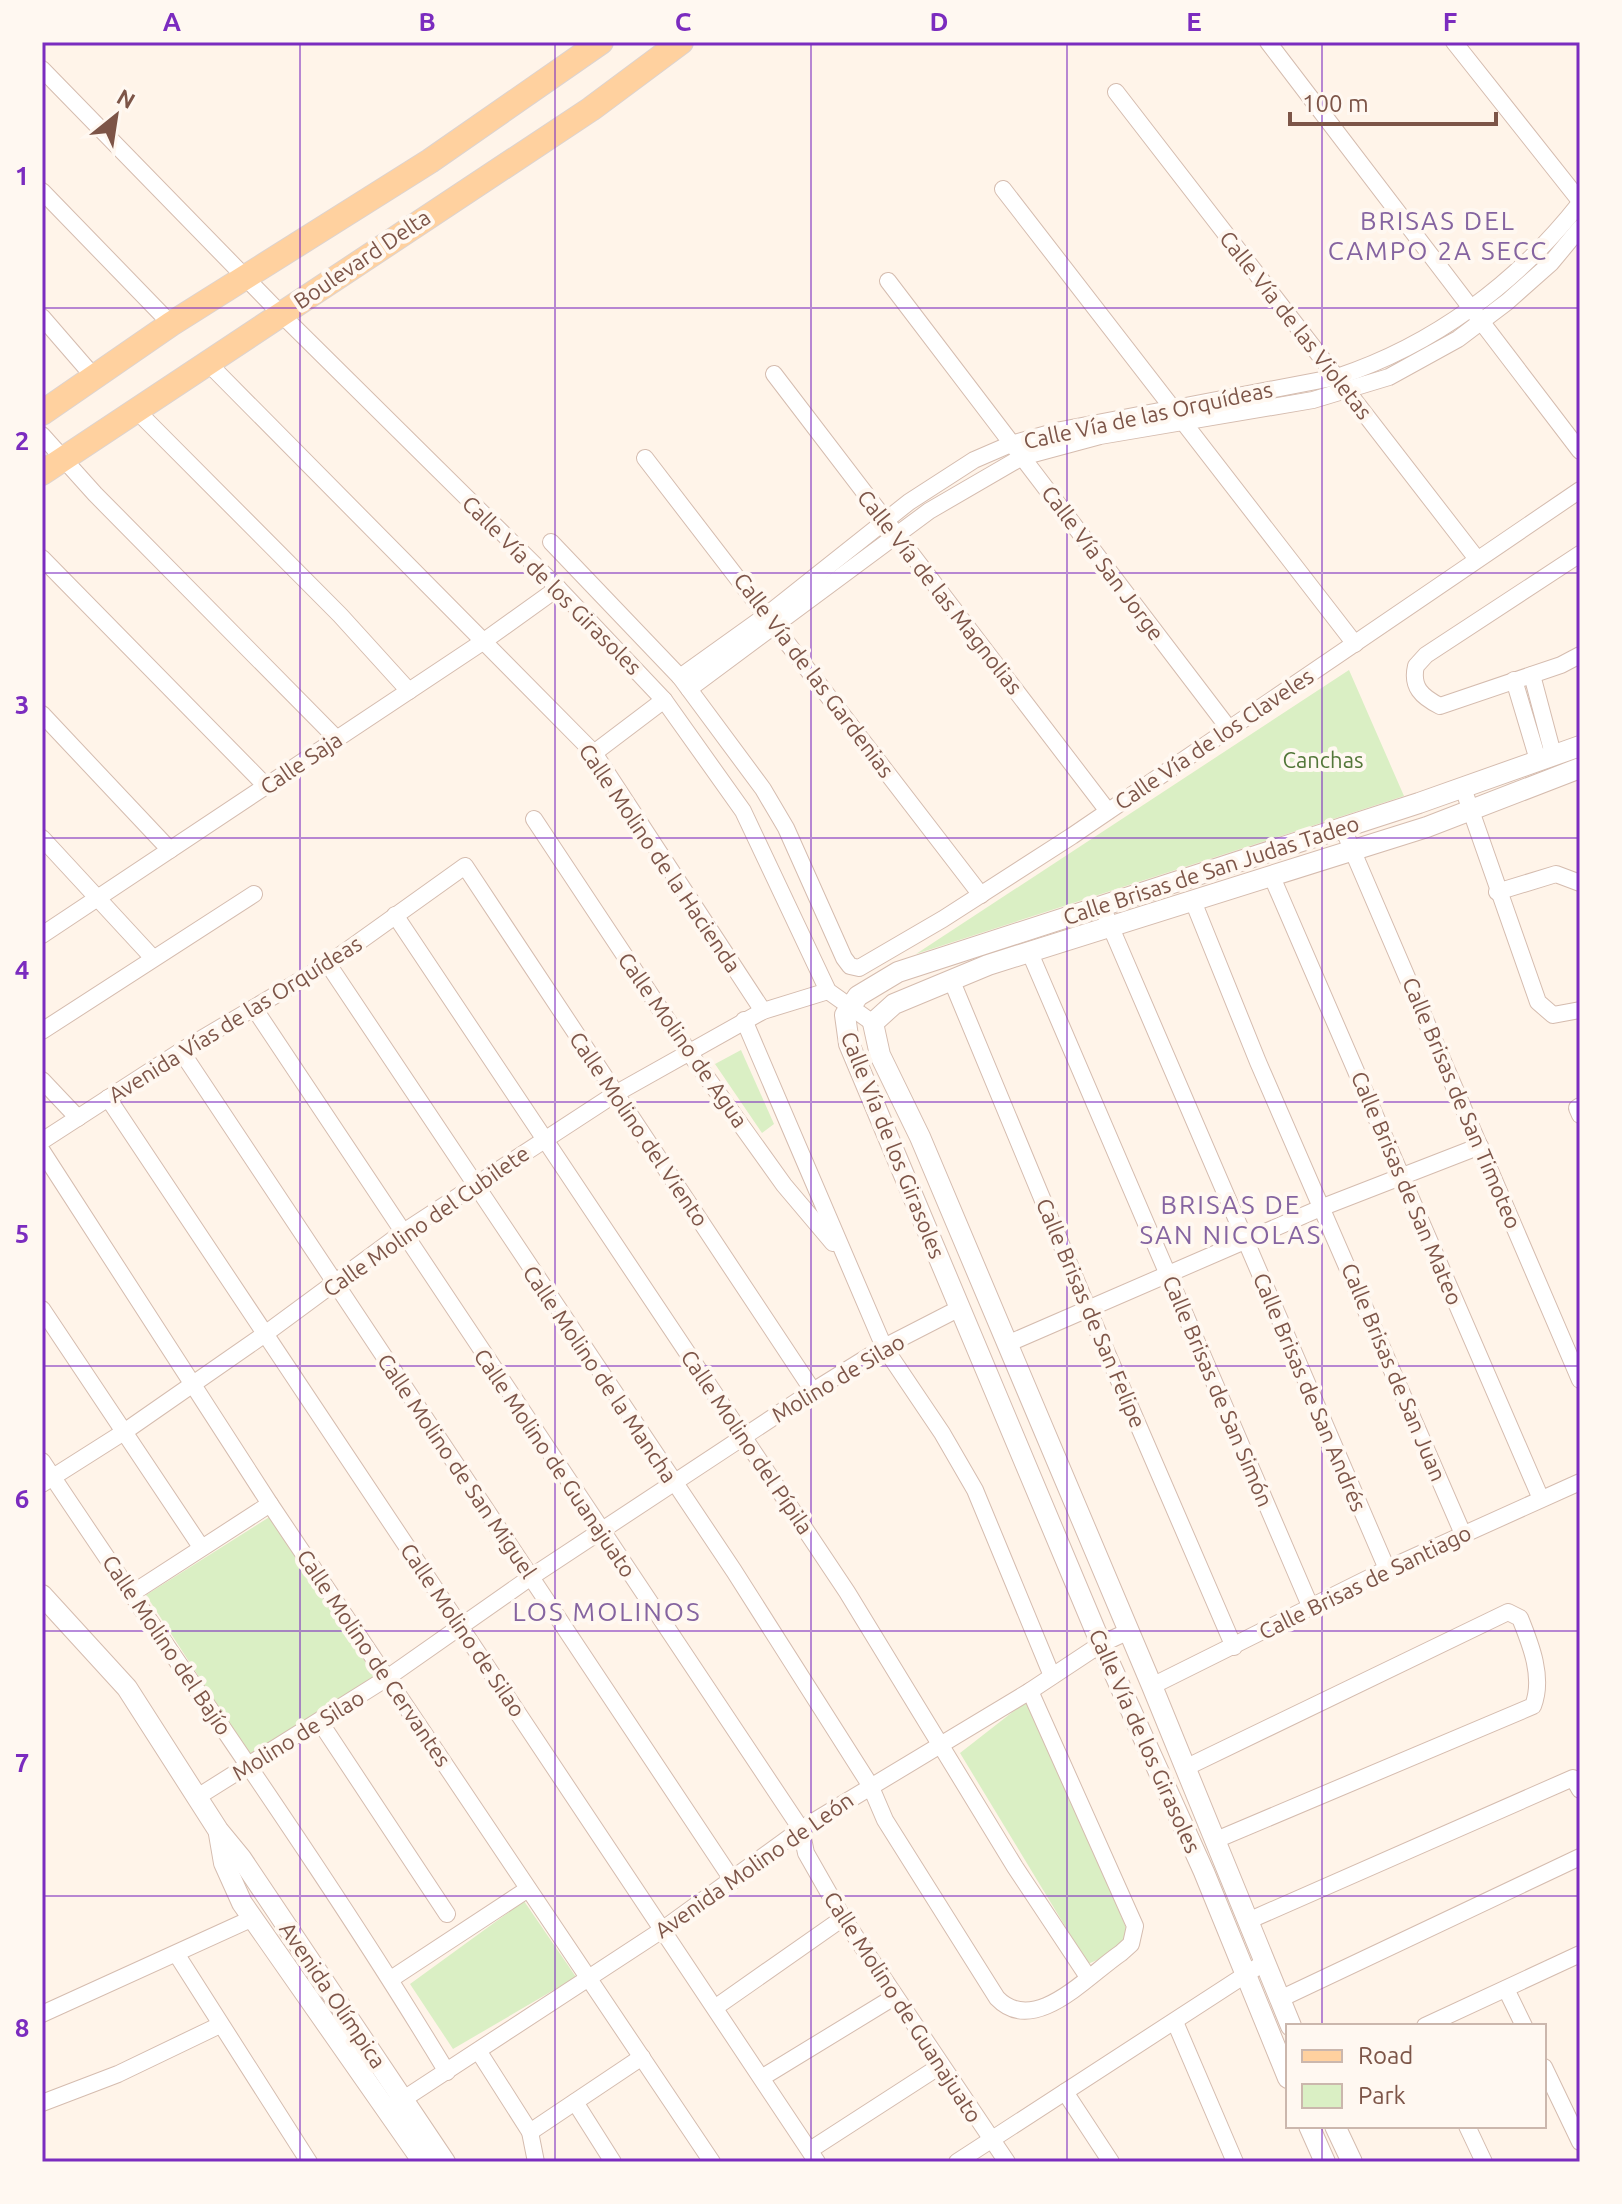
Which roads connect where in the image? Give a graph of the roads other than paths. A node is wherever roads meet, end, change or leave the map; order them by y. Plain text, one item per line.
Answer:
1 (601, 42) edge
2 (681, 42) edge
3 (1268, 42) edge
4 (1454, 42) edge
5 (42, 69) edge
6 (1116, 92) dead end
7 (1003, 189) dead end
8 (42, 191) edge
9 (1580, 202) edge
10 (1580, 228) edge
11 (246, 279) junction
12 (888, 281) dead end
13 (280, 313) junction
14 (1477, 315) junction
15 (42, 317) edge
16 (171, 324) junction
17 (206, 361) junction
18 (774, 374) dead end
19 (94, 377) junction
20 (1337, 377) junction
21 (1347, 391) junction
22 (1170, 407) junction
23 (135, 409) junction
24 (42, 413) edge
25 (1180, 422) junction
26 (42, 435) edge
27 (1016, 451) junction
28 (1580, 451) edge
29 (64, 458) junction
30 (645, 458) dead end
31 (42, 473) edge
32 (1580, 490) edge
33 (884, 521) junction
34 (896, 535) junction
35 (551, 542) dead end
36 (1580, 554) edge
37 (42, 558) edge
38 (1477, 559) junction
39 (558, 588) junction
40 (772, 620) junction
41 (484, 641) junction
42 (1355, 644) junction
43 (1580, 655) edge
44 (1532, 675) junction
45 (1514, 680) junction
46 (685, 683) junction
47 (409, 691) junction
48 (664, 700) junction
49 (42, 714) edge
50 (1230, 730) junction
51 (337, 739) junction
52 (1580, 746) edge
53 (594, 753) junction
54 (1545, 757) junction
55 (1580, 768) edge
56 (266, 786) junction
57 (1463, 788) junction
58 (1419, 803) junction
59 (1107, 810) junction
60 (1471, 812) junction
61 (534, 819) dead end
62 (1342, 826) junction
63 (1427, 827) junction
64 (42, 838) edge
65 (170, 850) junction
66 (1351, 851) junction
67 (465, 866) joint
68 (1272, 877) junction
69 (1580, 883) edge
70 (1497, 892) junction
71 (254, 894) dead end
72 (981, 895) junction
73 (98, 898) junction
74 (1193, 901) junction
75 (1102, 907) junction
76 (395, 915) junction
77 (1110, 928) junction
78 (42, 935) edge
79 (1030, 953) junction
80 (152, 957) junction
81 (328, 964) junction
82 (951, 979) junction
83 (828, 991) junction
84 (850, 1006) junction
85 (254, 1008) junction
86 (1580, 1010) edge
87 (763, 1011) junction
88 (744, 1020) junction
89 (873, 1023) junction
90 (42, 1031) edge
91 (181, 1051) junction
92 (688, 1051) junction
93 (42, 1080) edge
94 (615, 1094) junction
95 (108, 1098) junction
96 (78, 1118) junction
97 (545, 1140) junction
98 (42, 1141) edge
99 (1480, 1146) junction
100 (42, 1151) edge
101 (1403, 1177) junction
102 (474, 1184) junction
103 (1323, 1207) junction
104 (402, 1233) junction
105 (1246, 1242) junction
106 (842, 1253) junction
107 (1168, 1276) junction
108 (335, 1284) junction
109 (960, 1308) junction
110 (42, 1309) edge
111 (1088, 1309) junction
112 (265, 1334) junction
113 (1007, 1344) junction
114 (884, 1347) junction
115 (1580, 1380) edge
116 (194, 1383) junction
117 (813, 1391) junction
118 (124, 1432) junction
119 (743, 1436) junction
120 (42, 1461) edge
121 (47, 1480) edge
122 (1580, 1482) edge
123 (673, 1484) junction
124 (1541, 1499) junction
125 (270, 1504) junction
126 (602, 1533) junction
127 (1463, 1534) junction
128 (201, 1547) junction
129 (1387, 1569) junction
130 (531, 1577) junction
131 (131, 1594) junction
132 (42, 1595) edge
133 (1311, 1608) junction
134 (42, 1615) edge
135 (459, 1625) junction
136 (1127, 1632) junction
137 (80, 1634) junction
138 (1101, 1644) junction
139 (1234, 1647) junction
140 (1052, 1676) junction
141 (387, 1678) junction
142 (1152, 1686) junction
143 (1030, 1691) junction
144 (320, 1722) junction
145 (942, 1742) junction
146 (250, 1766) junction
147 (1185, 1768) junction
148 (1576, 1784) edge
149 (870, 1785) junction
150 (199, 1796) junction
151 (801, 1829) junction
152 (218, 1830) junction
153 (1216, 1840) junction
154 (1580, 1857) edge
155 (733, 1881) junction
156 (528, 1889) junction
157 (447, 1914) dead end
158 (253, 1918) junction
159 (843, 1918) junction
160 (1250, 1920) junction
161 (662, 1930) junction
162 (1580, 1954) edge
163 (177, 1955) junction
164 (1265, 1962) junction
165 (1246, 1973) junction
166 (1088, 1977) junction
167 (590, 1978) junction
168 (391, 1979) junction
169 (1506, 1989) junction
170 (894, 1997) junction
171 (1280, 1999) junction
172 (716, 2007) junction
173 (42, 2014) edge
174 (1175, 2022) junction
175 (1290, 2024) edge
176 (1429, 2024) edge
177 (1523, 2024) edge
178 (220, 2025) junction
179 (479, 2052) junction
180 (642, 2057) junction
181 (940, 2066) junction
182 (1546, 2071) edge
183 (447, 2072) junction
184 (1286, 2073) edge
185 (763, 2077) junction
186 (1065, 2092) junction
187 (575, 2102) junction
188 (42, 2103) edge
189 (396, 2104) junction
190 (1310, 2128) edge
191 (1336, 2128) edge
192 (1468, 2128) edge
193 (530, 2132) junction
194 (990, 2139) junction
195 (1580, 2142) edge
196 (814, 2156) edge
197 (309, 2162) edge
198 (423, 2162) edge
199 (445, 2162) edge
200 (536, 2162) edge
201 (613, 2162) edge
202 (712, 2162) edge
203 (957, 2162) edge
204 (1007, 2162) edge
205 (1111, 2162) edge
206 (1235, 2162) edge
207 (1325, 2162) edge
208 (1352, 2162) edge
209 (1484, 2162) edge

1 - 11 main road, Boulevard Delta
2 - 13 main road, Boulevard Delta
3 - 14 street
4 - 9 street
5 - 11 street, Calle Vía de los Girasoles
6 - 20 street, Calle Vía de las Violetas
7 - 22 street
8 - 16 street
9 - 14 street, Calle Vía de las Orquídeas
10 - 14 street, Calle Vía de las Orquídeas
11 - 13 street, Calle Vía de los Girasoles
11 - 16 main road, Boulevard Delta
12 - 27 street, Calle Vía San Jorge
13 - 17 main road, Boulevard Delta
13 - 39 street, Calle Vía de los Girasoles
14 - 20 street, Calle Vía de las Orquídeas
14 - 21 street, Calle Vía de las Orquídeas
14 - 28 street
15 - 19 street
16 - 19 main road, Boulevard Delta
17 - 23 main road, Boulevard Delta
17 - 41 street, Calle Molino de la Hacienda
18 - 33 street, Calle Vía de las Magnolias
19 - 24 main road, Boulevard Delta
20 - 21 street, Calle Vía de las Violetas
20 - 22 street, Calle Vía de las Orquídeas
21 - 25 street, Calle Vía de las Orquídeas
21 - 38 street, Calle Vía de las Violetas
22 - 25 street
22 - 27 street, Calle Vía de las Orquídeas
23 - 29 main road, Boulevard Delta
23 - 47 street
25 - 27 street, Calle Vía de las Orquídeas
25 - 42 street
26 - 29 street
27 - 33 street, Calle Vía de las Orquídeas
27 - 34 street, Calle Vía de las Orquídeas
27 - 50 street, Calle Vía San Jorge
29 - 31 main road, Boulevard Delta
29 - 51 street
30 - 40 street, Calle Vía de las Gardenias
32 - 38 street, Calle Vía de los Claveles
33 - 34 street, Calle Vía de las Magnolias
33 - 40 street, Calle Vía de las Orquídeas
34 - 40 street, Calle Vía de las Orquídeas
34 - 59 street, Calle Vía de las Magnolias
35 - 46 street
36 - 45 street
37 - 56 street
38 - 42 street, Calle Vía de los Claveles
39 - 41 street, Calle Saja
39 - 48 street, Calle Vía de los Girasoles
40 - 46 street, Calle Vía de las Orquídeas
40 - 72 street, Calle Vía de las Gardenias
41 - 47 street, Calle Saja
41 - 53 street, Calle Molino de la Hacienda
42 - 50 street, Calle Vía de los Claveles
43 - 44 street
44 - 45 street
44 - 54 street
45 - 54 street
46 - 72 street, Calle Vía de los Claveles
47 - 51 street, Calle Saja
48 - 53 street
48 - 83 street, Calle Vía de los Girasoles
49 - 65 street
50 - 59 street, Calle Vía de los Claveles
51 - 56 street, Calle Saja
52 - 54 street, Calle Brisas de San Judas Tadeo
53 - 87 street, Calle Molino de la Hacienda
54 - 57 street, Calle Brisas de San Judas Tadeo
55 - 60 street, Calle Brisas de San Judas Tadeo
56 - 65 street, Calle Saja
57 - 58 street, Calle Brisas de San Judas Tadeo
57 - 60 street
58 - 62 street, Calle Brisas de San Judas Tadeo
58 - 63 street
59 - 72 street, Calle Vía de los Claveles
60 - 63 street, Calle Brisas de San Judas Tadeo
60 - 70 street
61 - 92 street, Calle Molino de Agua
62 - 66 street, Calle Brisas de San Timoteo
62 - 75 street, Calle Brisas de San Judas Tadeo
63 - 66 street, Calle Brisas de San Judas Tadeo
64 - 73 street
65 - 73 street, Calle Saja
66 - 68 street, Calle Brisas de San Judas Tadeo
66 - 99 street, Calle Brisas de San Timoteo
67 - 76 street, Avenida Vías de las Orquídeas
67 - 94 street, Calle Molino del Viento
68 - 74 street, Calle Brisas de San Judas Tadeo
68 - 101 street, Calle Brisas de San Mateo
69 - 70 street
70 - 86 street
71 - 80 street
73 - 78 street, Calle Saja
73 - 80 street
74 - 77 street, Calle Brisas de San Judas Tadeo
74 - 103 street, Calle Brisas de San Juan
75 - 77 street, Calle Brisas de San Andrés
75 - 84 street, Calle Brisas de San Judas Tadeo
76 - 81 street, Avenida Vías de las Orquídeas
76 - 97 street, Calle Molino del Pípila
77 - 79 street, Calle Brisas de San Judas Tadeo
77 - 105 street, Calle Brisas de San Andrés
79 - 82 street, Calle Brisas de San Judas Tadeo
79 - 107 street, Calle Brisas de San Simón
80 - 90 street
81 - 85 street, Avenida Vías de las Orquídeas
81 - 102 street, Calle Molino de la Mancha
82 - 89 street, Calle Brisas de San Judas Tadeo
82 - 111 street, Calle Brisas de San Felipe
83 - 84 street, Calle Vía de los Girasoles
83 - 87 street, Calle Molino del Cubilete
84 - 89 street
84 - 109 street, Calle Vía de los Girasoles
85 - 91 street, Avenida Vías de las Orquídeas
85 - 104 street, Calle Molino de Guanajuato
87 - 88 street, Calle Molino del Cubilete
88 - 92 street, Calle Molino del Cubilete
88 - 106 street, Calle Molino de Agua
89 - 113 street, Calle Vía de los Girasoles
91 - 95 street, Avenida Vías de las Orquídeas
91 - 108 street, Calle Molino de San Miguel
92 - 94 street, Calle Molino del Cubilete
92 - 106 street, Calle Molino de Agua
93 - 96 street
94 - 97 street, Calle Molino del Cubilete
94 - 117 street, Calle Molino del Viento
95 - 96 street, Avenida Vías de las Orquídeas
95 - 112 street, Calle Molino de Silao
96 - 98 street, Avenida Vías de las Orquídeas
97 - 102 street, Calle Molino del Cubilete
97 - 119 street, Calle Molino del Pípila
99 - 101 street
99 - 115 street, Calle Brisas de San Timoteo
100 - 116 street, Calle Molino de Cervantes
101 - 103 street
101 - 124 street, Calle Brisas de San Mateo
102 - 104 street, Calle Molino del Cubilete
102 - 123 street, Calle Molino de la Mancha
103 - 105 street
103 - 127 street, Calle Brisas de San Juan
104 - 108 street, Calle Molino del Cubilete
104 - 126 street, Calle Molino de Guanajuato
105 - 107 street
105 - 129 street, Calle Brisas de San Andrés
106 - 114 street, Calle Molino de Agua
107 - 111 street
107 - 133 street, Calle Brisas de San Simón
108 - 112 street, Calle Molino del Cubilete
108 - 130 street, Calle Molino de San Miguel
109 - 114 street, Molino de Silao
109 - 138 street, Calle Vía de los Girasoles
110 - 118 street
111 - 113 street
111 - 139 street, Calle Brisas de San Felipe
112 - 116 street, Calle Molino del Cubilete
112 - 135 street, Calle Molino de Silao
113 - 136 street, Calle Vía de los Girasoles
114 - 117 street, Molino de Silao
114 - 140 street, Calle Molino de Agua
116 - 118 street, Calle Molino del Cubilete
116 - 125 street, Calle Molino de Cervantes
117 - 119 street, Molino de Silao
118 - 121 street, Calle Molino del Cubilete
118 - 128 street
119 - 123 street, Molino de Silao
119 - 145 street, Calle Molino del Pípila
120 - 121 street, Calle Molino del Bajío
121 - 131 street, Calle Molino del Bajío
122 - 124 street, Calle Brisas de Santiago
123 - 126 street, Molino de Silao
123 - 149 street, Calle Molino de la Mancha
124 - 127 street, Calle Brisas de Santiago
125 - 128 street
125 - 141 street, Calle Molino de Cervantes
126 - 130 street, Molino de Silao
126 - 151 street, Calle Molino de Guanajuato
127 - 129 street, Calle Brisas de Santiago
128 - 131 street
129 - 133 street, Calle Brisas de Santiago
130 - 135 street, Molino de Silao
130 - 155 street, Calle Molino de San Miguel
131 - 146 street, Calle Molino del Bajío
132 - 137 street, Avenida Olímpica
133 - 139 street, Calle Brisas de Santiago
134 - 137 street, Avenida Olímpica
135 - 141 street, Molino de Silao
135 - 161 street, Calle Molino de Silao
136 - 138 street, Avenida Molino de León
136 - 142 street, Calle Vía de los Girasoles
137 - 150 street, Avenida Olímpica
138 - 140 street, Avenida Molino de León
138 - 165 street, Calle Vía de los Girasoles
139 - 142 street, Calle Brisas de Santiago
140 - 143 street, Avenida Molino de León
141 - 144 street, Molino de Silao
141 - 156 street, Calle Molino de Cervantes
142 - 147 street, Calle Vía de los Girasoles
143 - 145 street, Avenida Molino de León
143 - 166 street
144 - 146 street, Molino de Silao
144 - 157 street
145 - 149 street, Avenida Molino de León
145 - 166 street, Calle Molino del Pípila
146 - 150 street, Molino de Silao
146 - 168 street, Calle Molino del Bajío
147 - 153 street, Calle Vía de los Girasoles
147 - 153 street
148 - 160 street
149 - 151 street, Avenida Molino de León
149 - 166 street, Calle Molino de la Mancha
150 - 152 street, Avenida Olímpica
151 - 155 street, Avenida Molino de León
151 - 159 street, Calle Molino de Guanajuato
152 - 158 street, Avenida Olímpica
152 - 189 street, Avenida Olímpica
153 - 160 street, Calle Vía de los Girasoles
154 - 171 street
155 - 161 street, Avenida Molino de León
156 - 167 street, Calle Molino de Cervantes
156 - 168 street
158 - 163 street
158 - 189 street, Avenida Olímpica
159 - 170 street, Calle Molino de Guanajuato
159 - 172 street
160 - 164 street, Calle Vía de los Girasoles
161 - 167 street, Avenida Molino de León
161 - 172 street, Calle Molino de Silao
162 - 169 street
163 - 173 street
163 - 178 street
164 - 165 street
164 - 171 street, Calle Vía de los Girasoles
165 - 174 street
165 - 184 street, Calle Vía de los Girasoles
167 - 179 street, Avenida Molino de León
167 - 180 street, Calle Molino de Cervantes
168 - 183 street, Calle Molino del Bajío
169 - 176 street
169 - 177 street
170 - 181 street, Calle Molino de Guanajuato
170 - 185 street
171 - 175 street, Calle Vía de los Girasoles
172 - 185 street, Calle Molino de Silao
174 - 186 street
174 - 206 street
178 - 188 street
178 - 197 street
179 - 183 street, Avenida Molino de León
179 - 193 street
180 - 187 street
180 - 202 street, Calle Molino de Cervantes
181 - 194 street, Calle Molino de Guanajuato
181 - 196 street
182 - 195 street
183 - 189 street, Avenida Molino de León
185 - 196 street, Calle Molino de Silao
186 - 194 street
186 - 205 street
187 - 193 street
187 - 201 street
189 - 198 street, Avenida Olímpica
189 - 199 street, Avenida Olímpica
190 - 207 street
191 - 208 street
192 - 209 street
193 - 200 street
194 - 203 street
194 - 204 street, Calle Molino de Guanajuato

